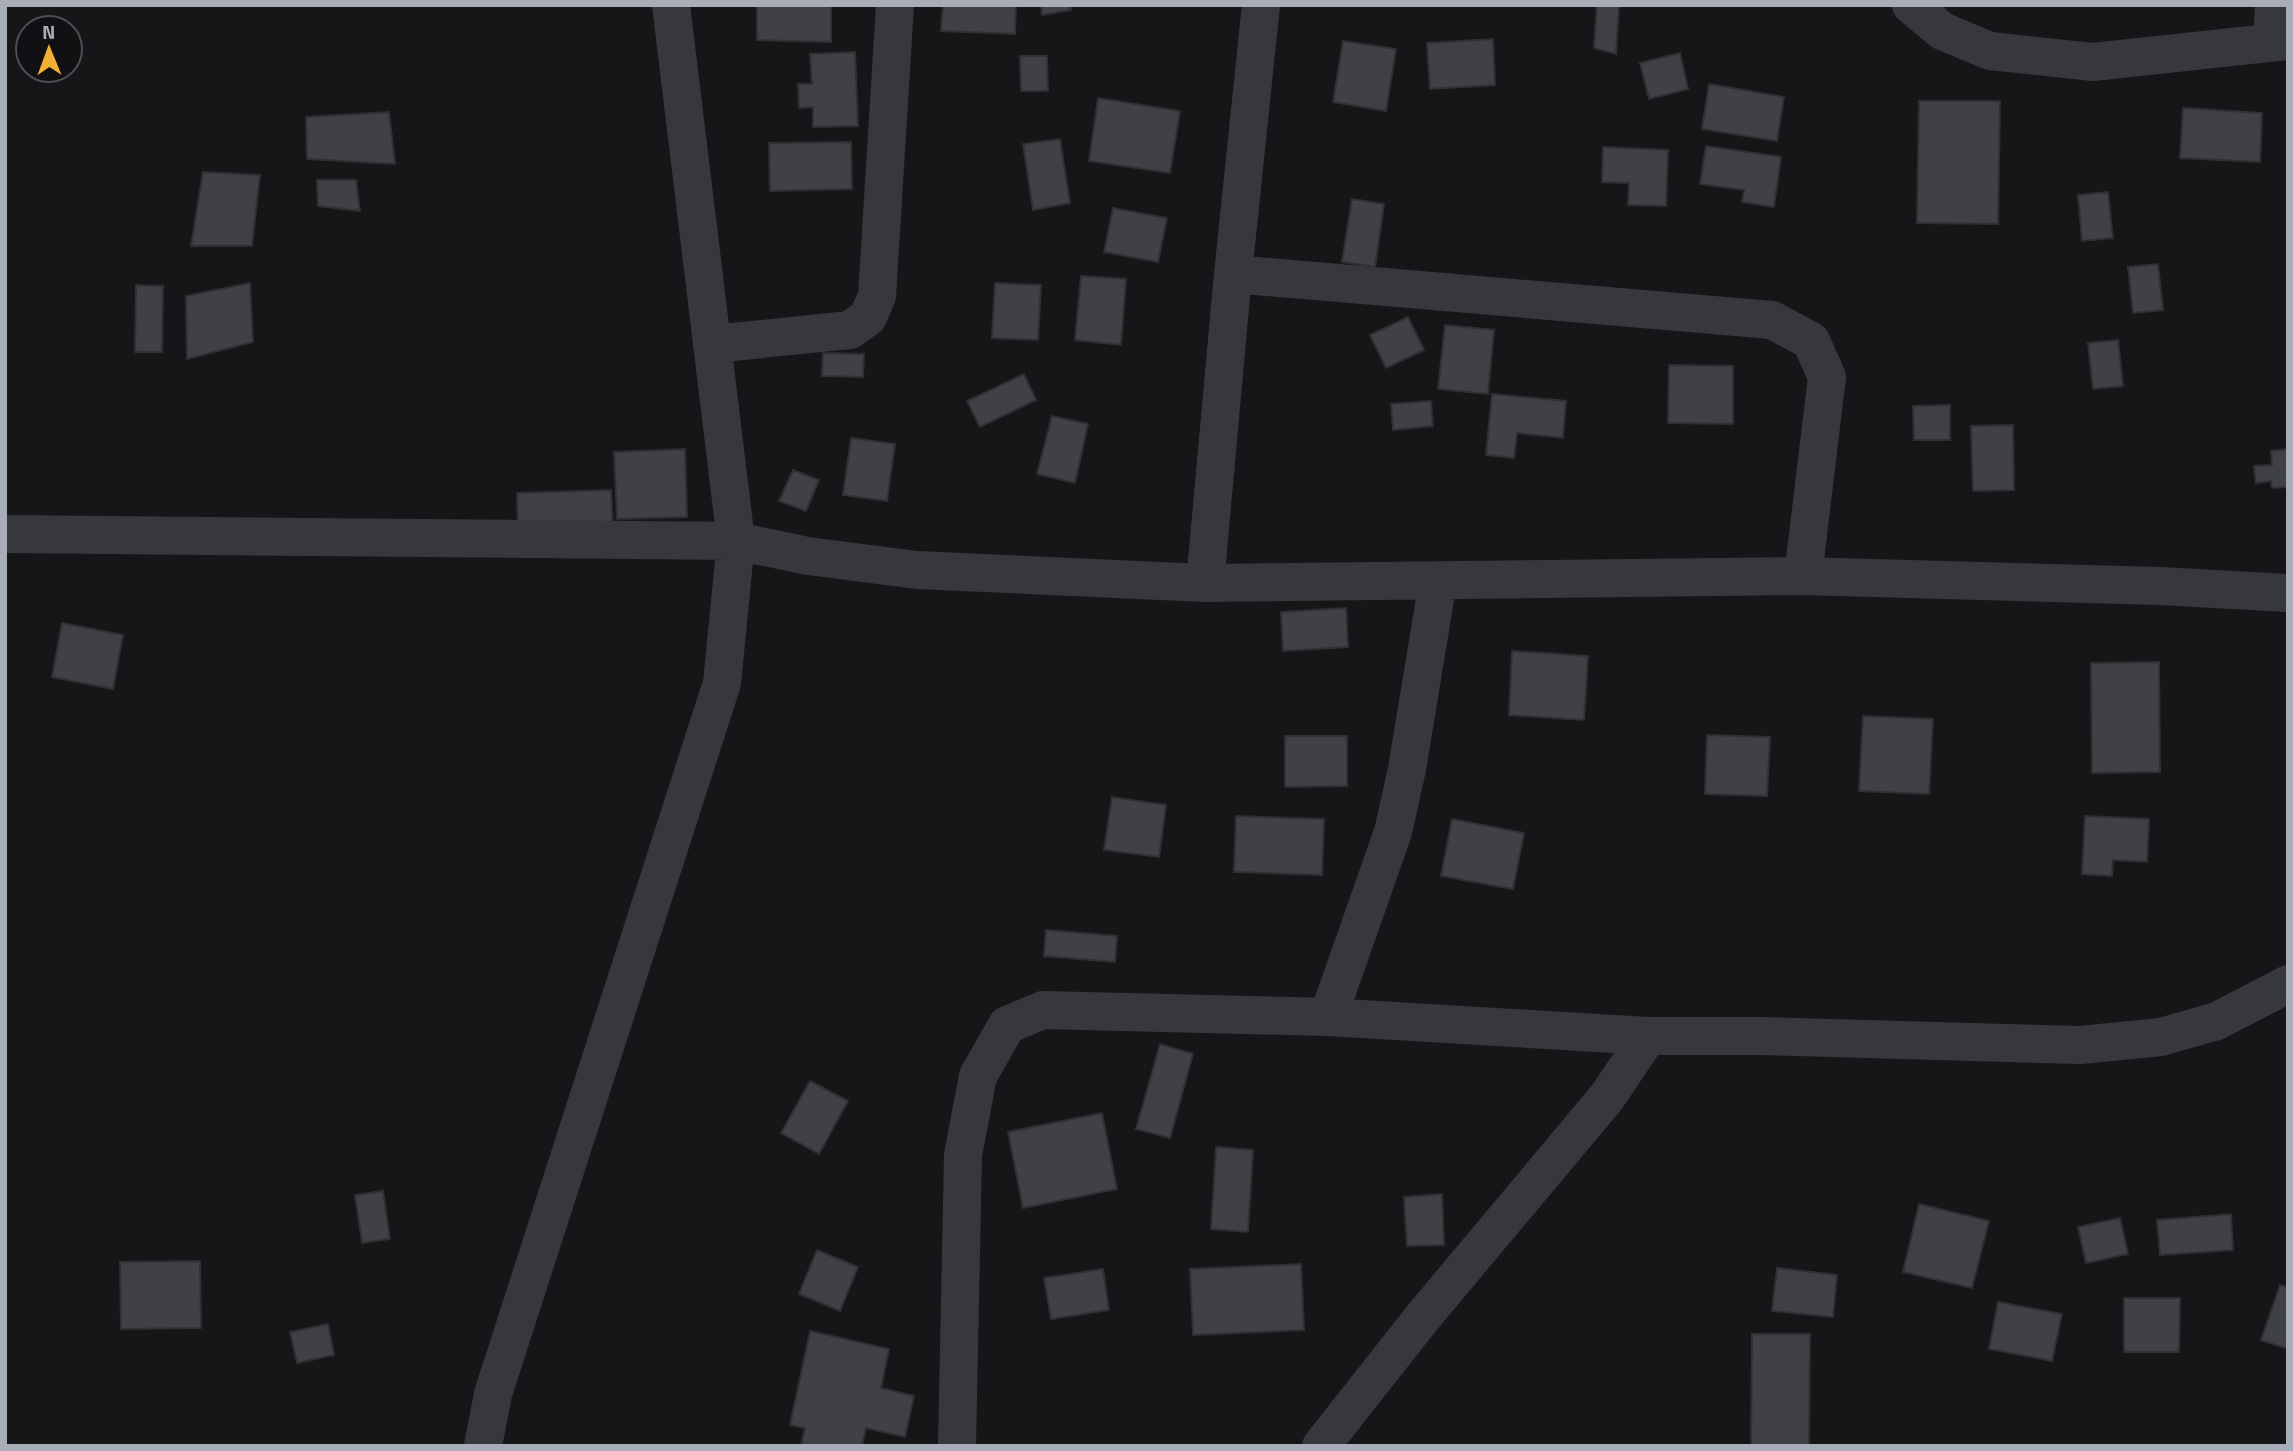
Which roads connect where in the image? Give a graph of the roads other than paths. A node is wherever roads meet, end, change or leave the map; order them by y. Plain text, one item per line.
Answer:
1 (671, 5) edge
2 (895, 5) edge
3 (1261, 5) edge
4 (1911, 5) edge
5 (2278, 29) edge
6 (1233, 274) junction
7 (713, 344) junction
8 (5, 534) edge
9 (736, 541) junction
10 (1803, 576) junction
11 (1438, 581) junction
12 (1205, 583) junction
13 (2288, 593) edge
14 (2288, 984) edge
15 (1328, 1017) junction
16 (1648, 1036) junction
17 (483, 1446) edge
18 (957, 1446) edge
19 (1321, 1446) edge

1 - 7 street
2 - 7 street
3 - 6 street
4 - 5 street
6 - 10 street
6 - 12 street
7 - 9 street
8 - 9 street
9 - 12 street
9 - 17 street
10 - 11 street
10 - 13 street
11 - 12 street
11 - 15 street
14 - 16 street
15 - 16 street
15 - 18 street
16 - 19 street

